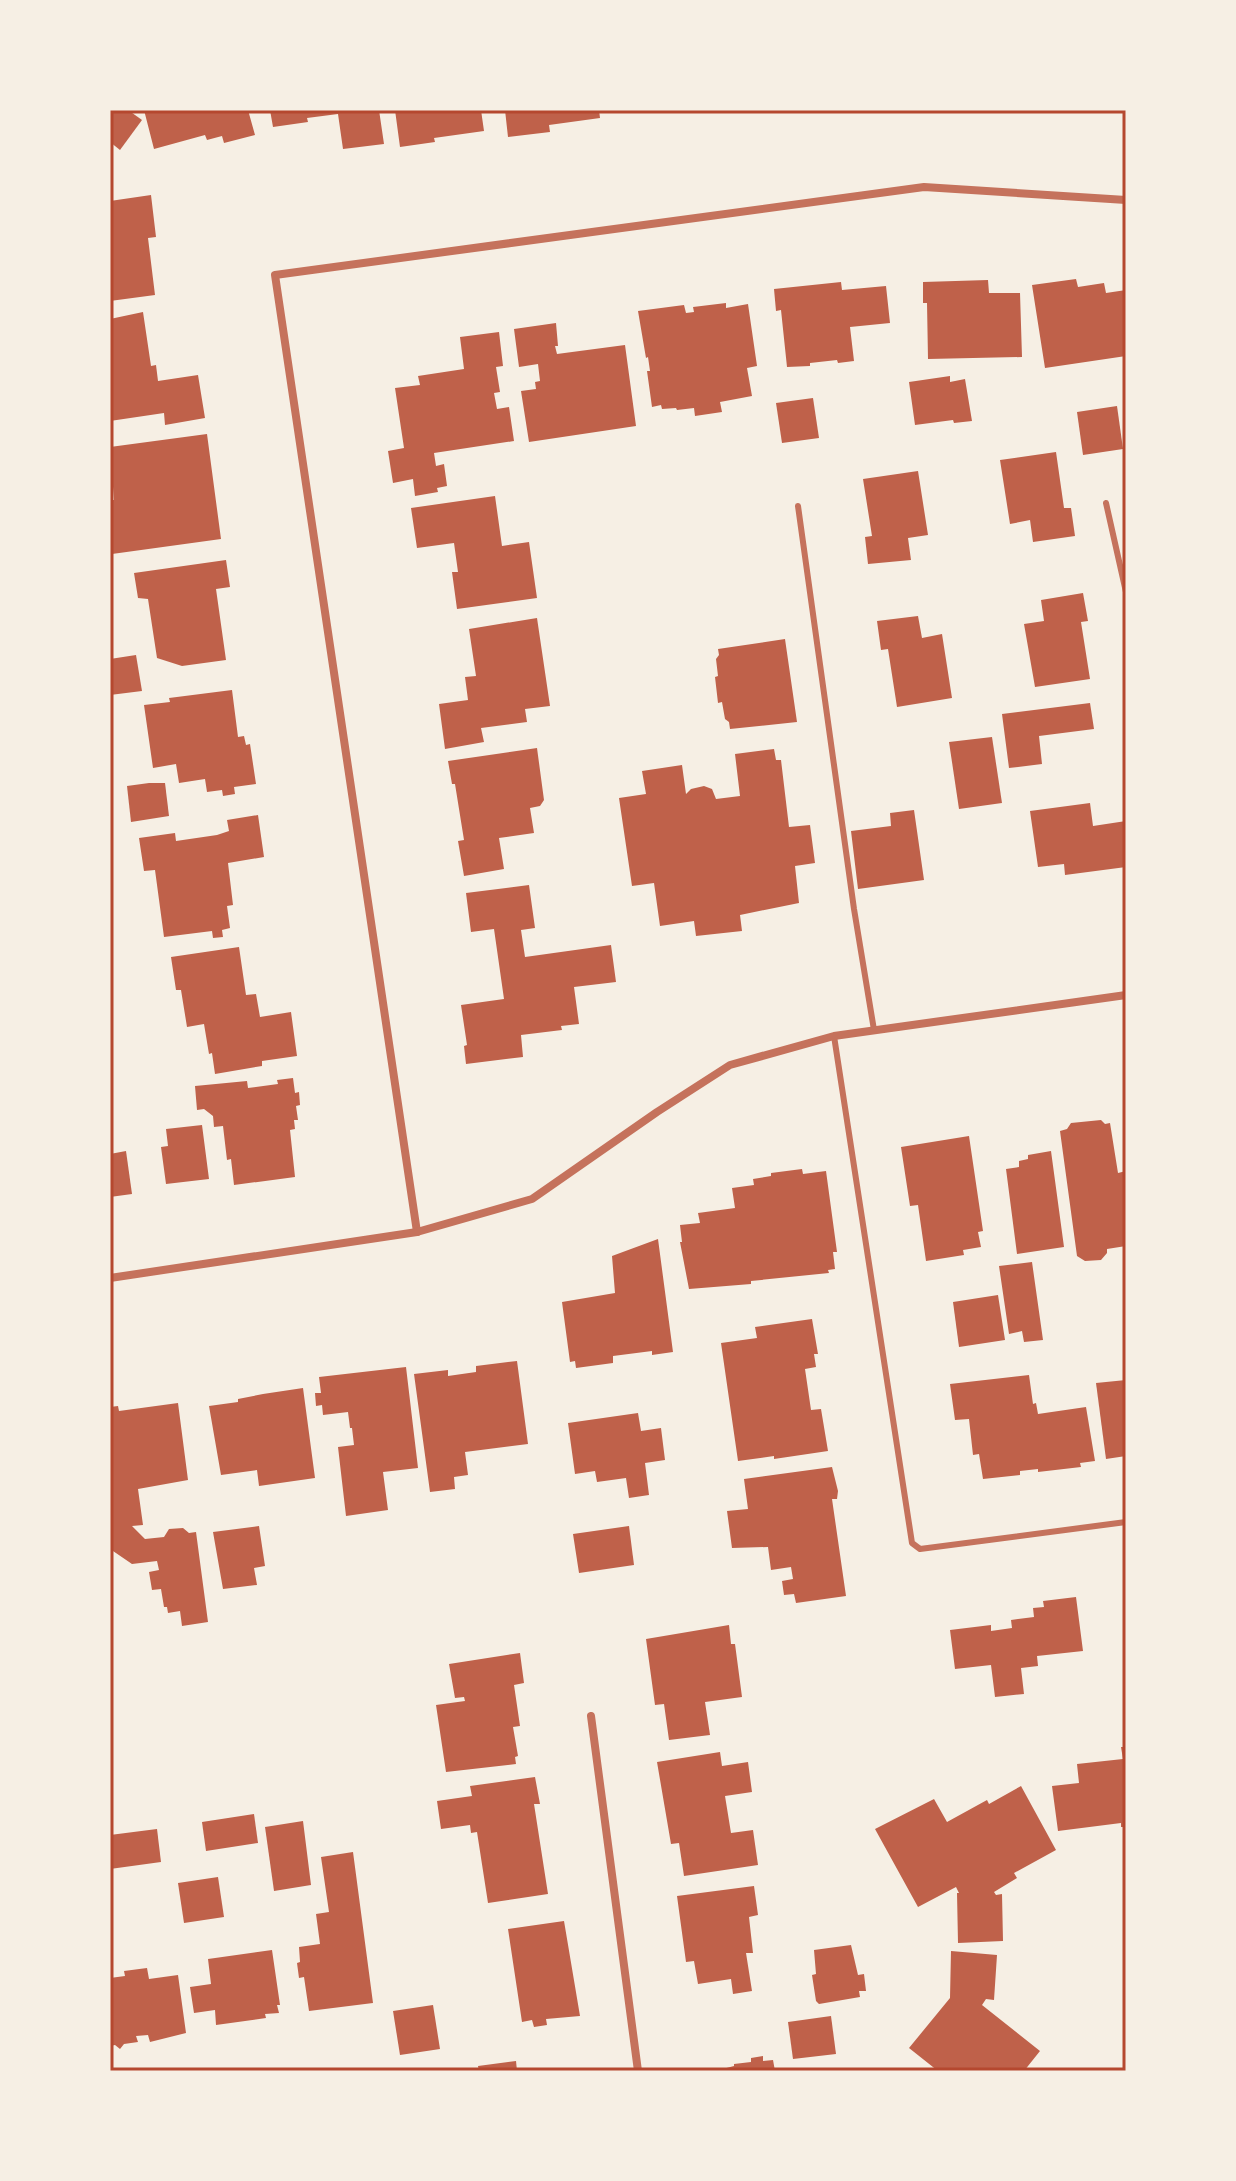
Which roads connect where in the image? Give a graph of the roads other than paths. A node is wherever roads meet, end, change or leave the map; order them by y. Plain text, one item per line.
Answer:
1 (1126, 200) edge
2 (1106, 503) dead end
3 (798, 506) dead end
4 (1126, 592) edge
5 (1126, 995) edge
6 (874, 1030) junction
7 (834, 1036) junction
8 (417, 1232) junction
9 (110, 1278) edge
10 (1126, 1522) edge
11 (591, 1716) dead end
12 (638, 2071) edge

1 - 8 street
2 - 4 lane
3 - 6 lane
5 - 6 street
6 - 7 street
7 - 8 street
7 - 10 lane
8 - 9 street
11 - 12 street

